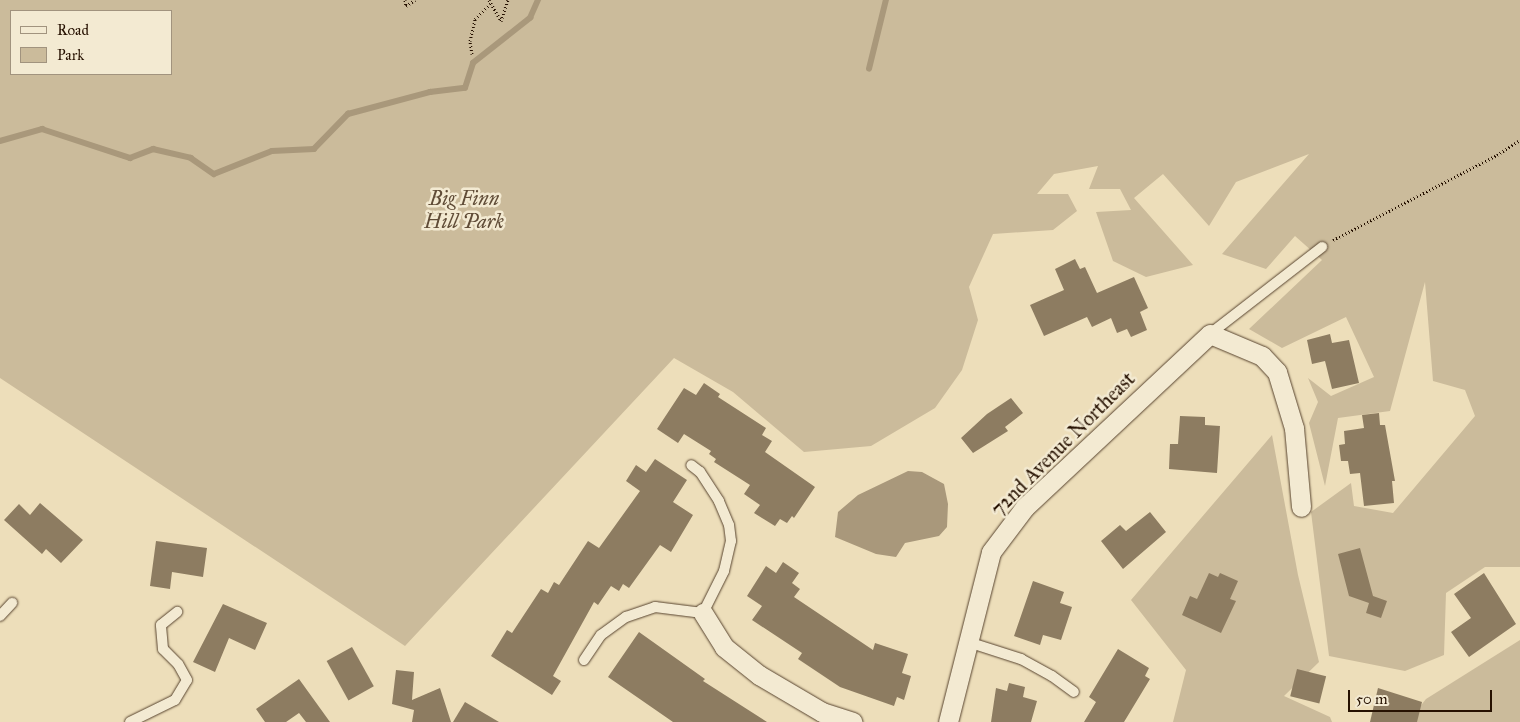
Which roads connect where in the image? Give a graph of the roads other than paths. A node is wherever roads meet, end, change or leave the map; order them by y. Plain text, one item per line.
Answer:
1 (1322, 246) road end
2 (1210, 334) junction
3 (691, 465) dead end
4 (1301, 507) dead end
5 (12, 603) dead end
6 (177, 612) dead end
7 (703, 613) junction
8 (0, 616) edge
9 (968, 642) junction
10 (584, 660) dead end
11 (1074, 692) dead end
12 (130, 722) edge
13 (852, 722) edge
14 (948, 722) edge

1 - 2 lane
2 - 4 street
2 - 9 street, 72nd Avenue Northeast
3 - 7 lane
5 - 8 lane
6 - 12 lane
7 - 10 lane
7 - 13 street
9 - 11 lane
9 - 14 street, 72nd Avenue Northeast

